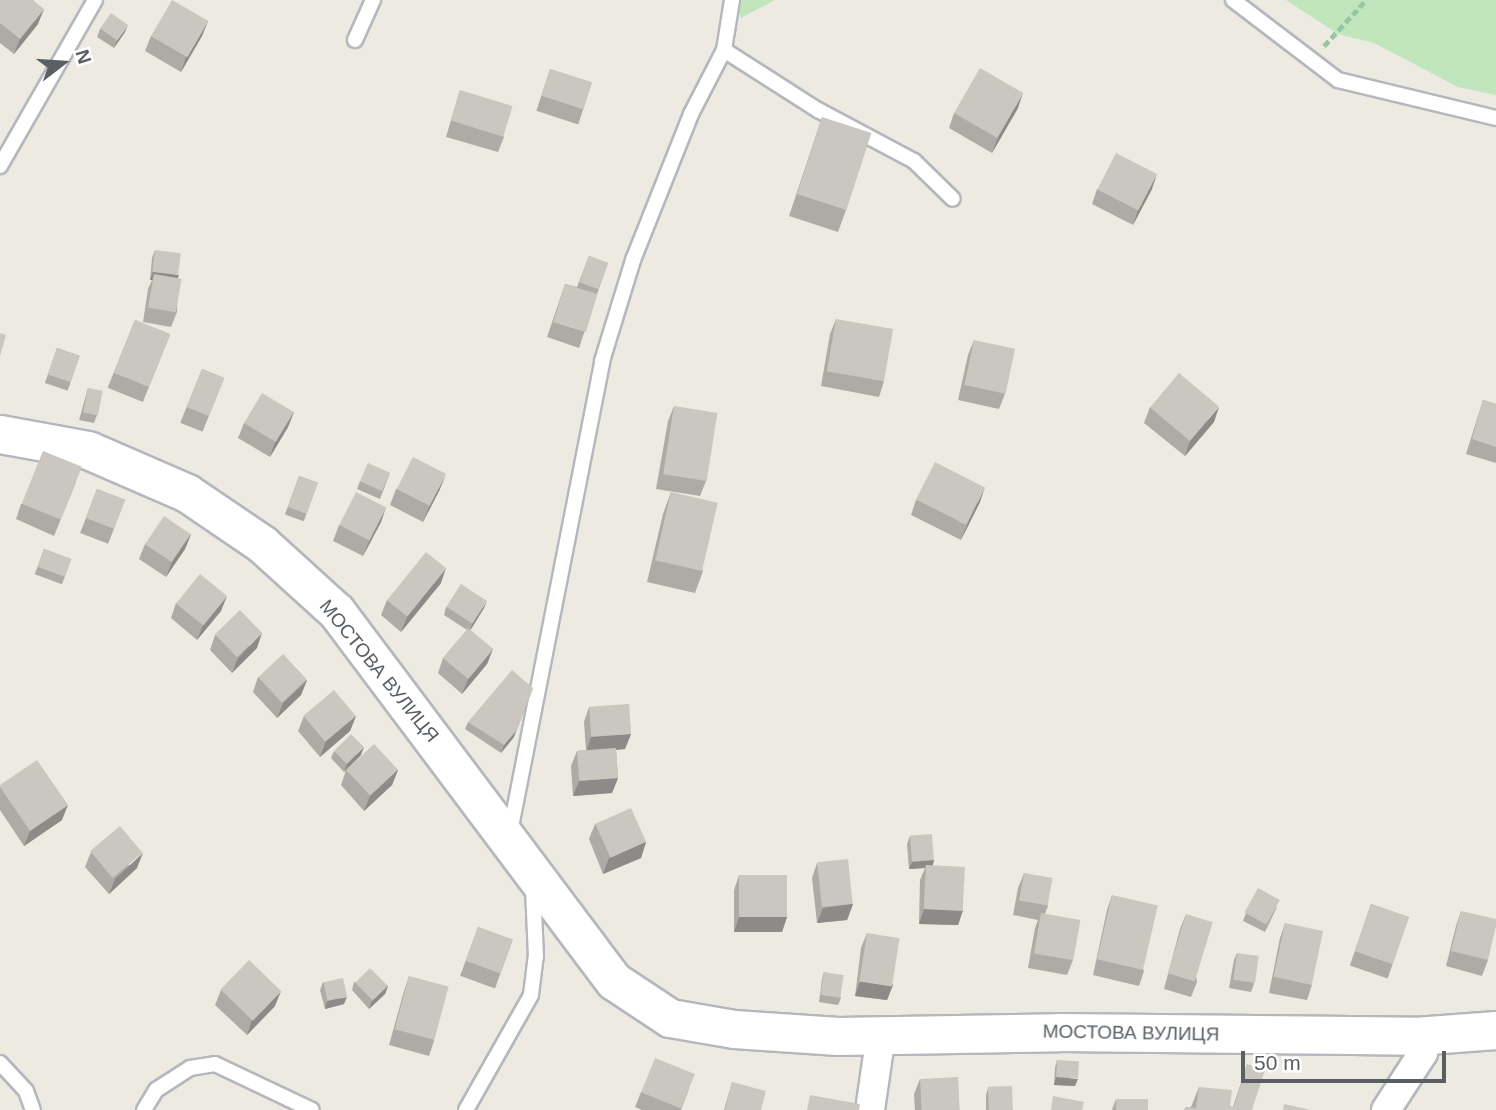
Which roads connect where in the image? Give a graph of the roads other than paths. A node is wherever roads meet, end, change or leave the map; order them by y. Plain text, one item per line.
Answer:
1 (95, 0) edge
2 (373, 0) edge
3 (731, 0) edge
4 (1233, 0) edge
5 (355, 40) dead end
6 (724, 50) junction
7 (1496, 118) edge
8 (0, 166) edge
9 (953, 199) dead end
10 (0, 434) edge
11 (508, 840) junction
12 (531, 870) junction
13 (1496, 1030) edge
14 (881, 1035) junction
15 (1423, 1035) junction
16 (0, 1063) edge
17 (33, 1110) edge
18 (144, 1110) edge
19 (312, 1110) edge
20 (466, 1110) edge
21 (870, 1110) edge
22 (1386, 1110) edge

1 - 8 lane
2 - 5 lane
3 - 6 lane
4 - 7 lane
6 - 9 lane
6 - 11 lane
10 - 11 street, МОСТОВА ВУЛИЦЯ
11 - 12 street, МОСТОВА ВУЛИЦЯ
12 - 14 street, МОСТОВА ВУЛИЦЯ
12 - 20 lane
13 - 15 street, МОСТОВА ВУЛИЦЯ
14 - 15 street, МОСТОВА ВУЛИЦЯ
14 - 21 street
15 - 22 street
16 - 17 lane
18 - 19 lane

